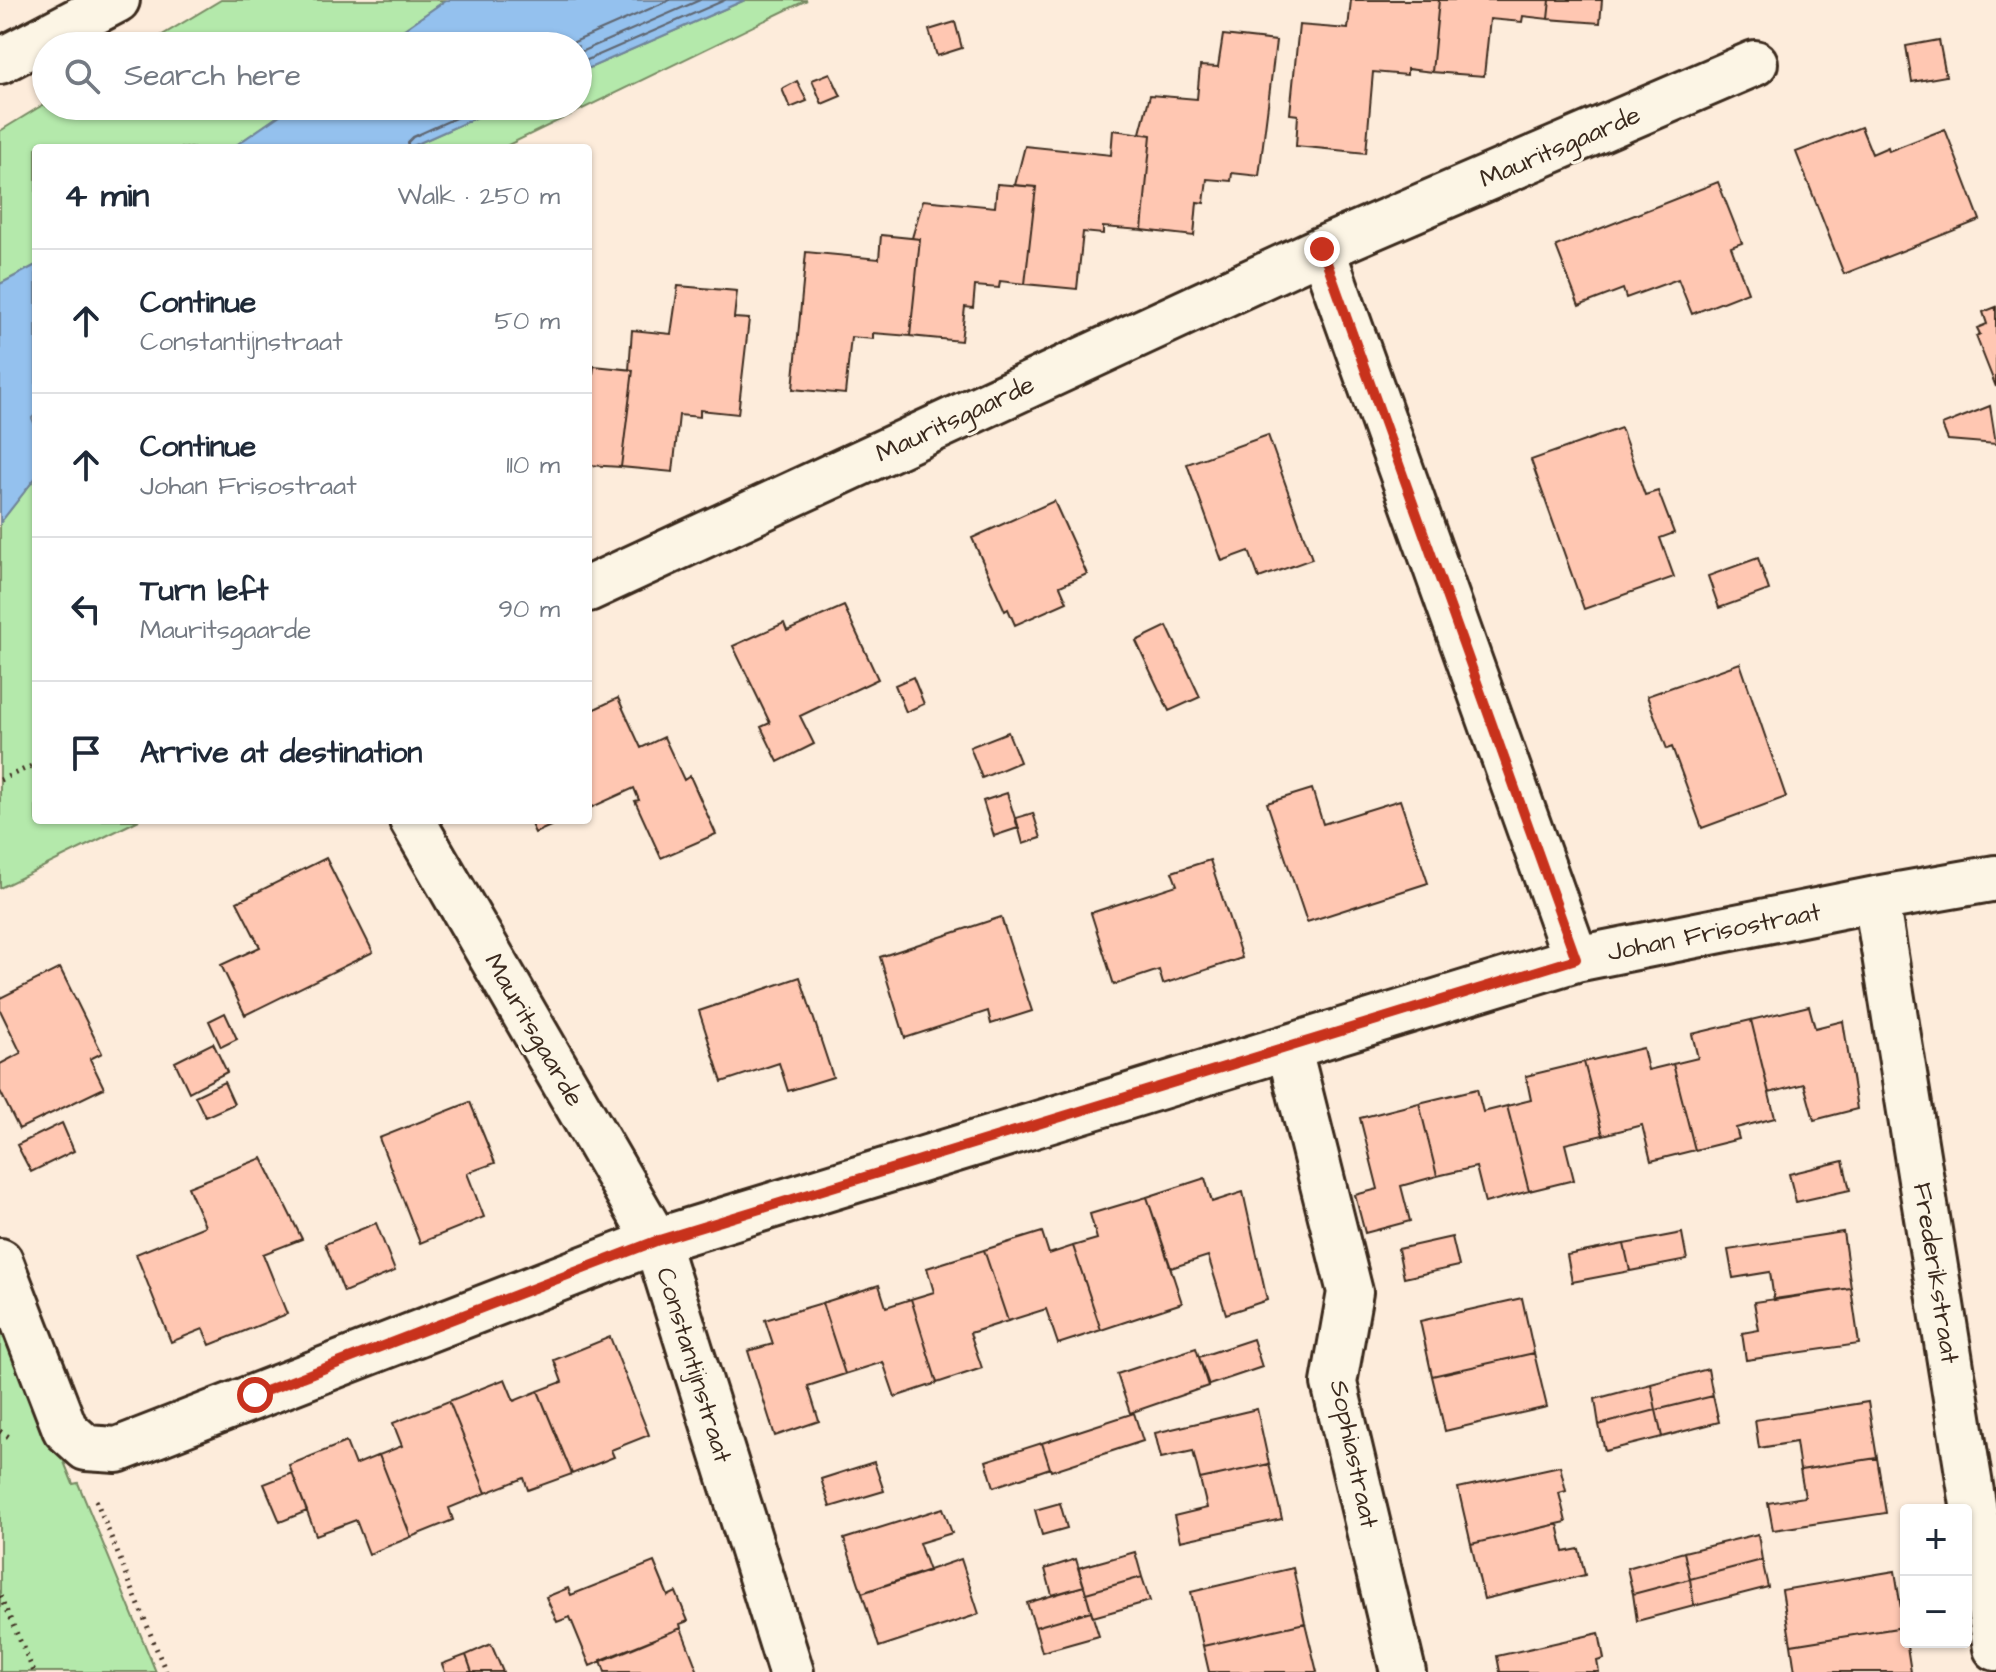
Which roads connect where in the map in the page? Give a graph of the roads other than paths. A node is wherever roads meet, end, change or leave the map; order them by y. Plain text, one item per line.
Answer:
1 (117, 0) edge
2 (56, 32) edge
3 (32, 44) edge
4 (0, 61) edge
5 (1755, 63) dead end
6 (1322, 249) junction
7 (592, 587) edge
8 (414, 824) edge
9 (1996, 878) edge
10 (1876, 899) junction
11 (1576, 959) junction
12 (1289, 1049) junction
13 (656, 1241) junction
14 (0, 1261) edge
15 (1996, 1648) edge
16 (791, 1672) edge
17 (1403, 1672) edge

1 - 2 street
3 - 4 street
5 - 6 street, Mauritsgaarde
6 - 7 street, Mauritsgaarde
6 - 11 street
8 - 13 street, Mauritsgaarde
9 - 10 street, Johan Frisostraat
10 - 11 street, Johan Frisostraat
10 - 15 street, Frederikstraat
11 - 12 street, Johan Frisostraat
12 - 13 street, Johan Frisostraat
12 - 17 street, Sophiastraat
13 - 14 street, Constantijnstraat
13 - 16 street, Constantijnstraat

